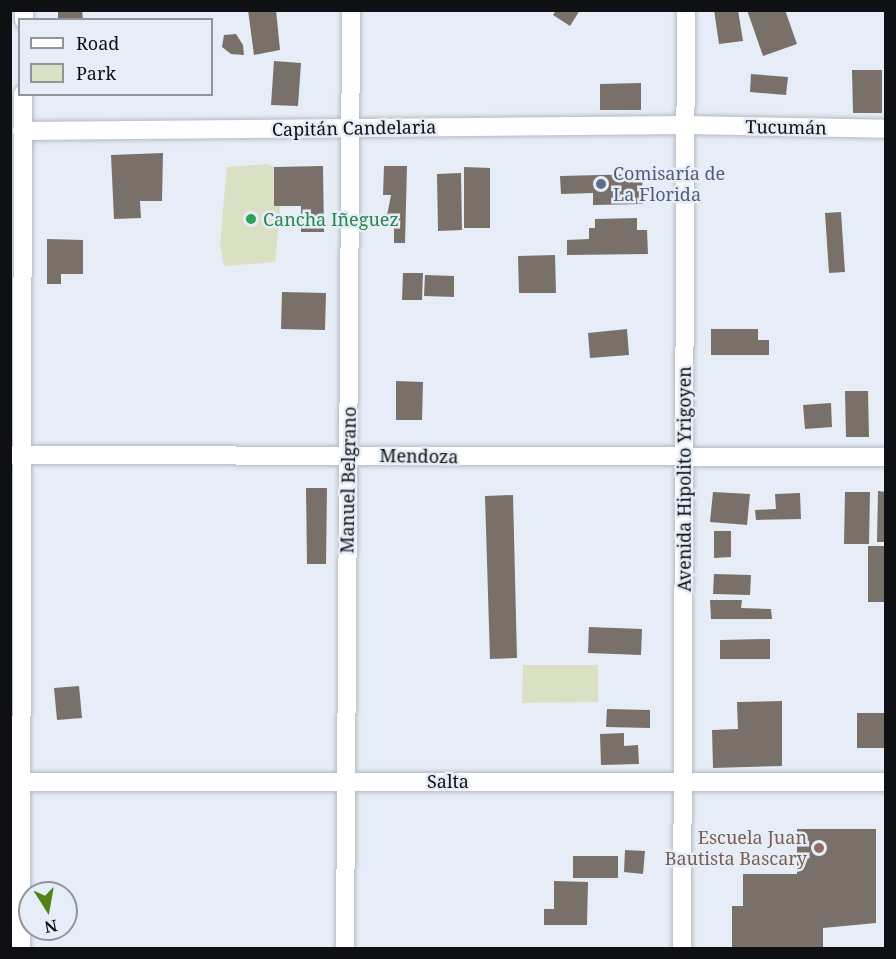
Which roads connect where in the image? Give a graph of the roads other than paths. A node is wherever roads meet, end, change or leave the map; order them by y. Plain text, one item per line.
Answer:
1 (351, 10) edge
2 (686, 10) edge
3 (23, 96) edge
4 (686, 125) junction
5 (351, 129) junction
6 (885, 129) edge
7 (22, 131) junction
8 (16, 455) edge
9 (348, 455) junction
10 (885, 457) edge
11 (684, 458) junction
12 (682, 779) junction
13 (15, 782) edge
14 (344, 782) junction
15 (885, 782) edge
16 (21, 948) edge
17 (345, 948) edge
18 (681, 948) edge

1 - 5 street, Manuel Belgrano
2 - 4 street, Avenida Hipolito Yrigoyen
3 - 7 street
4 - 5 street, Capitán Candelaria
4 - 6 street, Tucumán
4 - 11 street, Avenida Hipolito Yrigoyen
5 - 7 street, Capitán Candelaria
5 - 9 street, Manuel Belgrano
7 - 8 street
8 - 9 street, Mendoza
8 - 13 street
9 - 11 street, Mendoza
9 - 14 street, Manuel Belgrano
10 - 11 street, Mendoza
11 - 12 street, Avenida Hipolito Yrigoyen
12 - 14 street, Salta
12 - 15 street, Salta
12 - 18 street, Avenida Hipolito Yrigoyen
13 - 14 street, Salta
13 - 16 street
14 - 17 street, Manuel Belgrano

